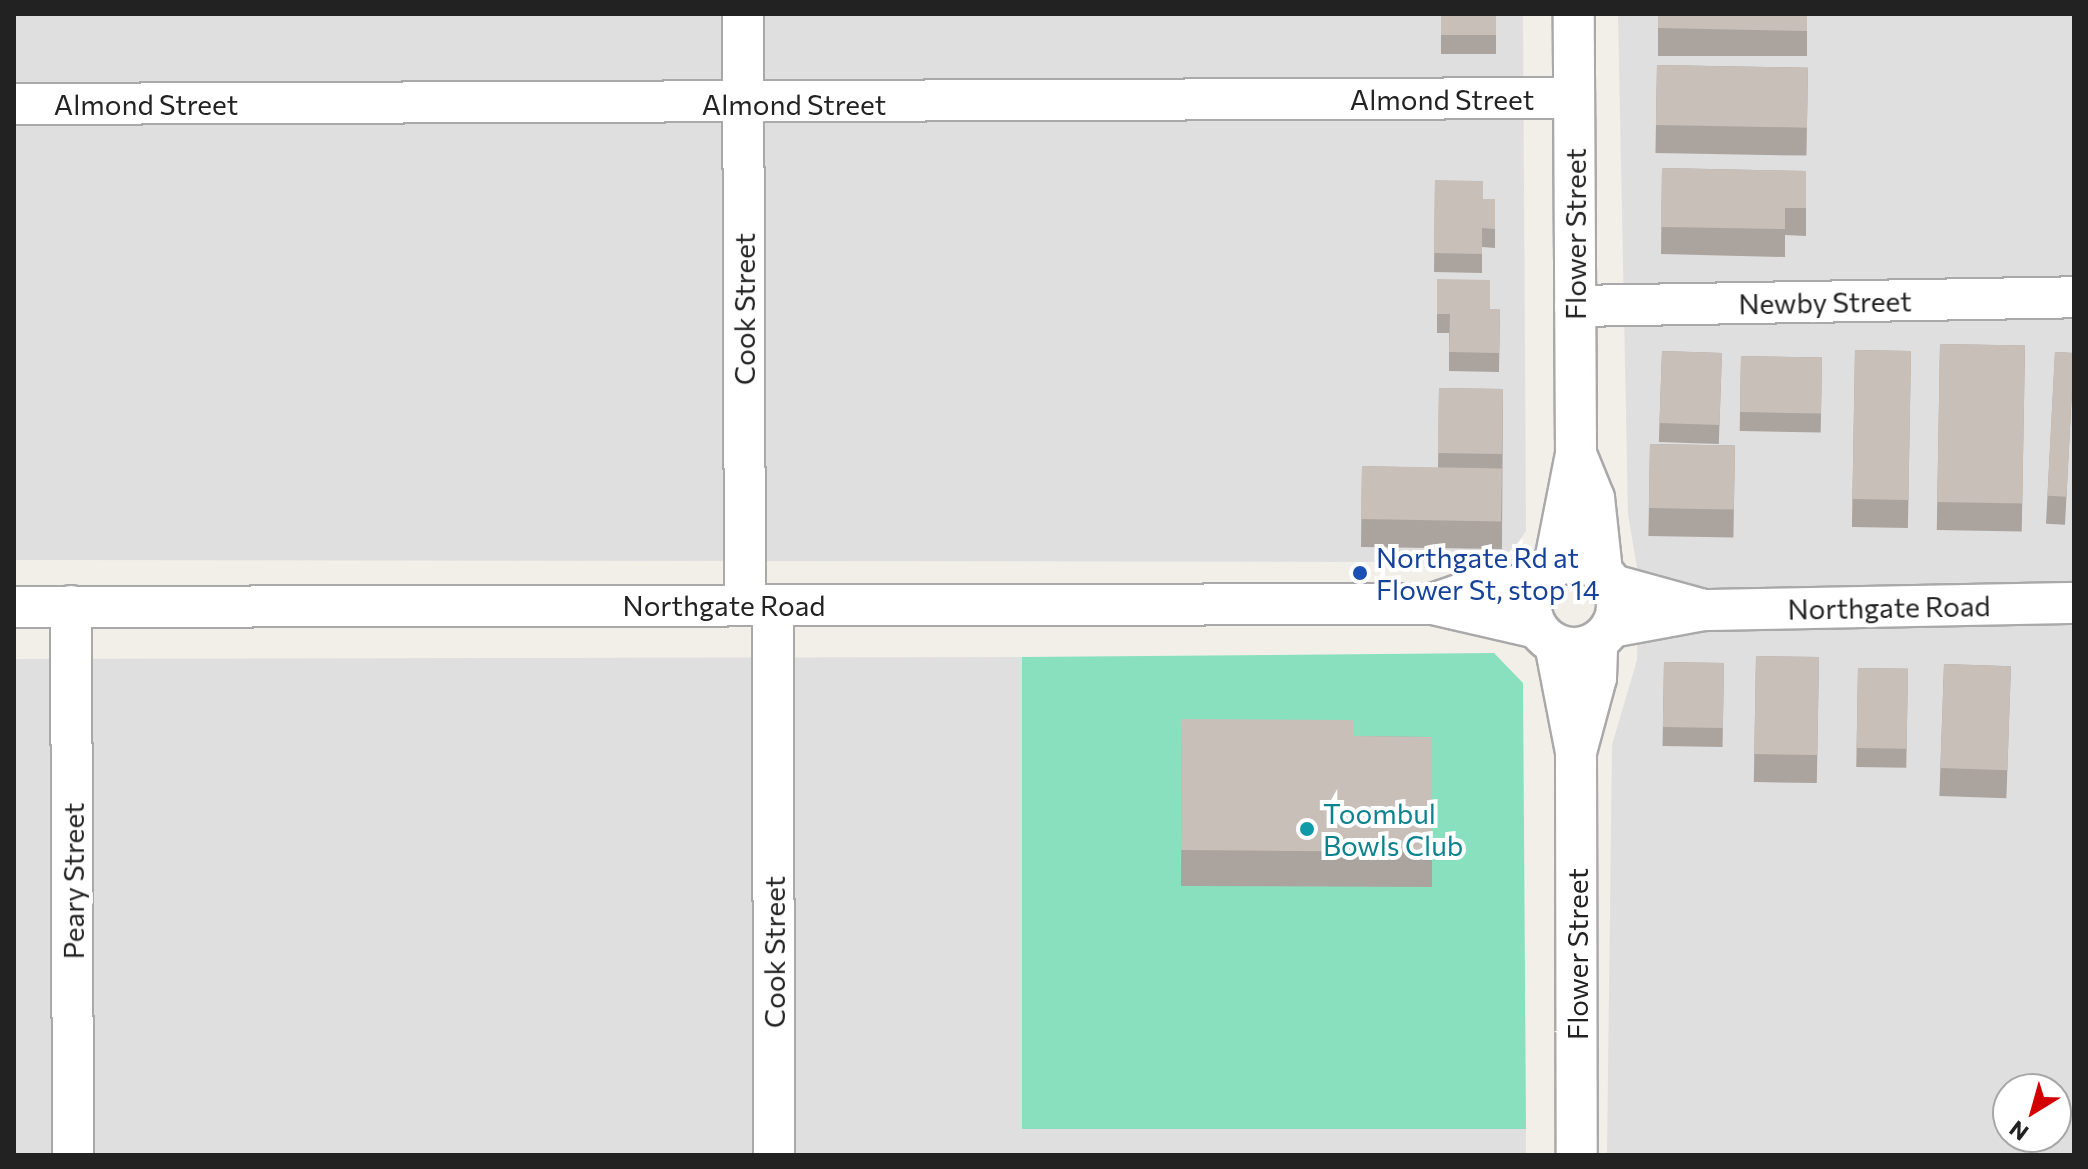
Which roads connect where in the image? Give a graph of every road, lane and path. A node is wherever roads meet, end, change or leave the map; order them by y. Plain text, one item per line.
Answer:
1 (743, 14) edge
2 (1574, 14) edge
3 (1574, 98) junction
4 (14, 104) edge
5 (744, 105) junction
6 (2074, 297) edge
7 (1575, 306) junction
8 (1576, 454) junction
9 (1545, 575) junction
10 (1607, 579) junction
11 (2074, 603) edge
12 (759, 604) junction
13 (1433, 604) junction
14 (71, 606) junction
15 (14, 607) edge
16 (1704, 610) junction
17 (1604, 634) junction
18 (1546, 636) junction
19 (1576, 752) junction
20 (73, 1155) edge
21 (774, 1155) edge
22 (1577, 1155) edge

1 - 5 street, Cook Street
2 - 3 street, Flower Street
3 - 5 street, Almond Street
3 - 7 street, Flower Street
4 - 5 street, Almond Street
5 - 12 street, Cook Street
6 - 7 street, Newby Street
7 - 8 street, Flower Street
8 - 9 street, Flower Street
8 - 10 street, Flower Street
9 - 10 street
9 - 13 street, Northgate Road
9 - 18 street
10 - 16 street, Northgate Road
10 - 17 street
11 - 16 street, Northgate Road
12 - 13 street, Northgate Road
12 - 14 street, Northgate Road
12 - 21 street, Cook Street
13 - 18 street, Northgate Road
14 - 15 street, Northgate Road
14 - 20 street, Peary Street
16 - 17 street, Northgate Road
17 - 18 street
17 - 19 street, Flower Street
18 - 19 street, Flower Street
19 - 22 street, Flower Street

